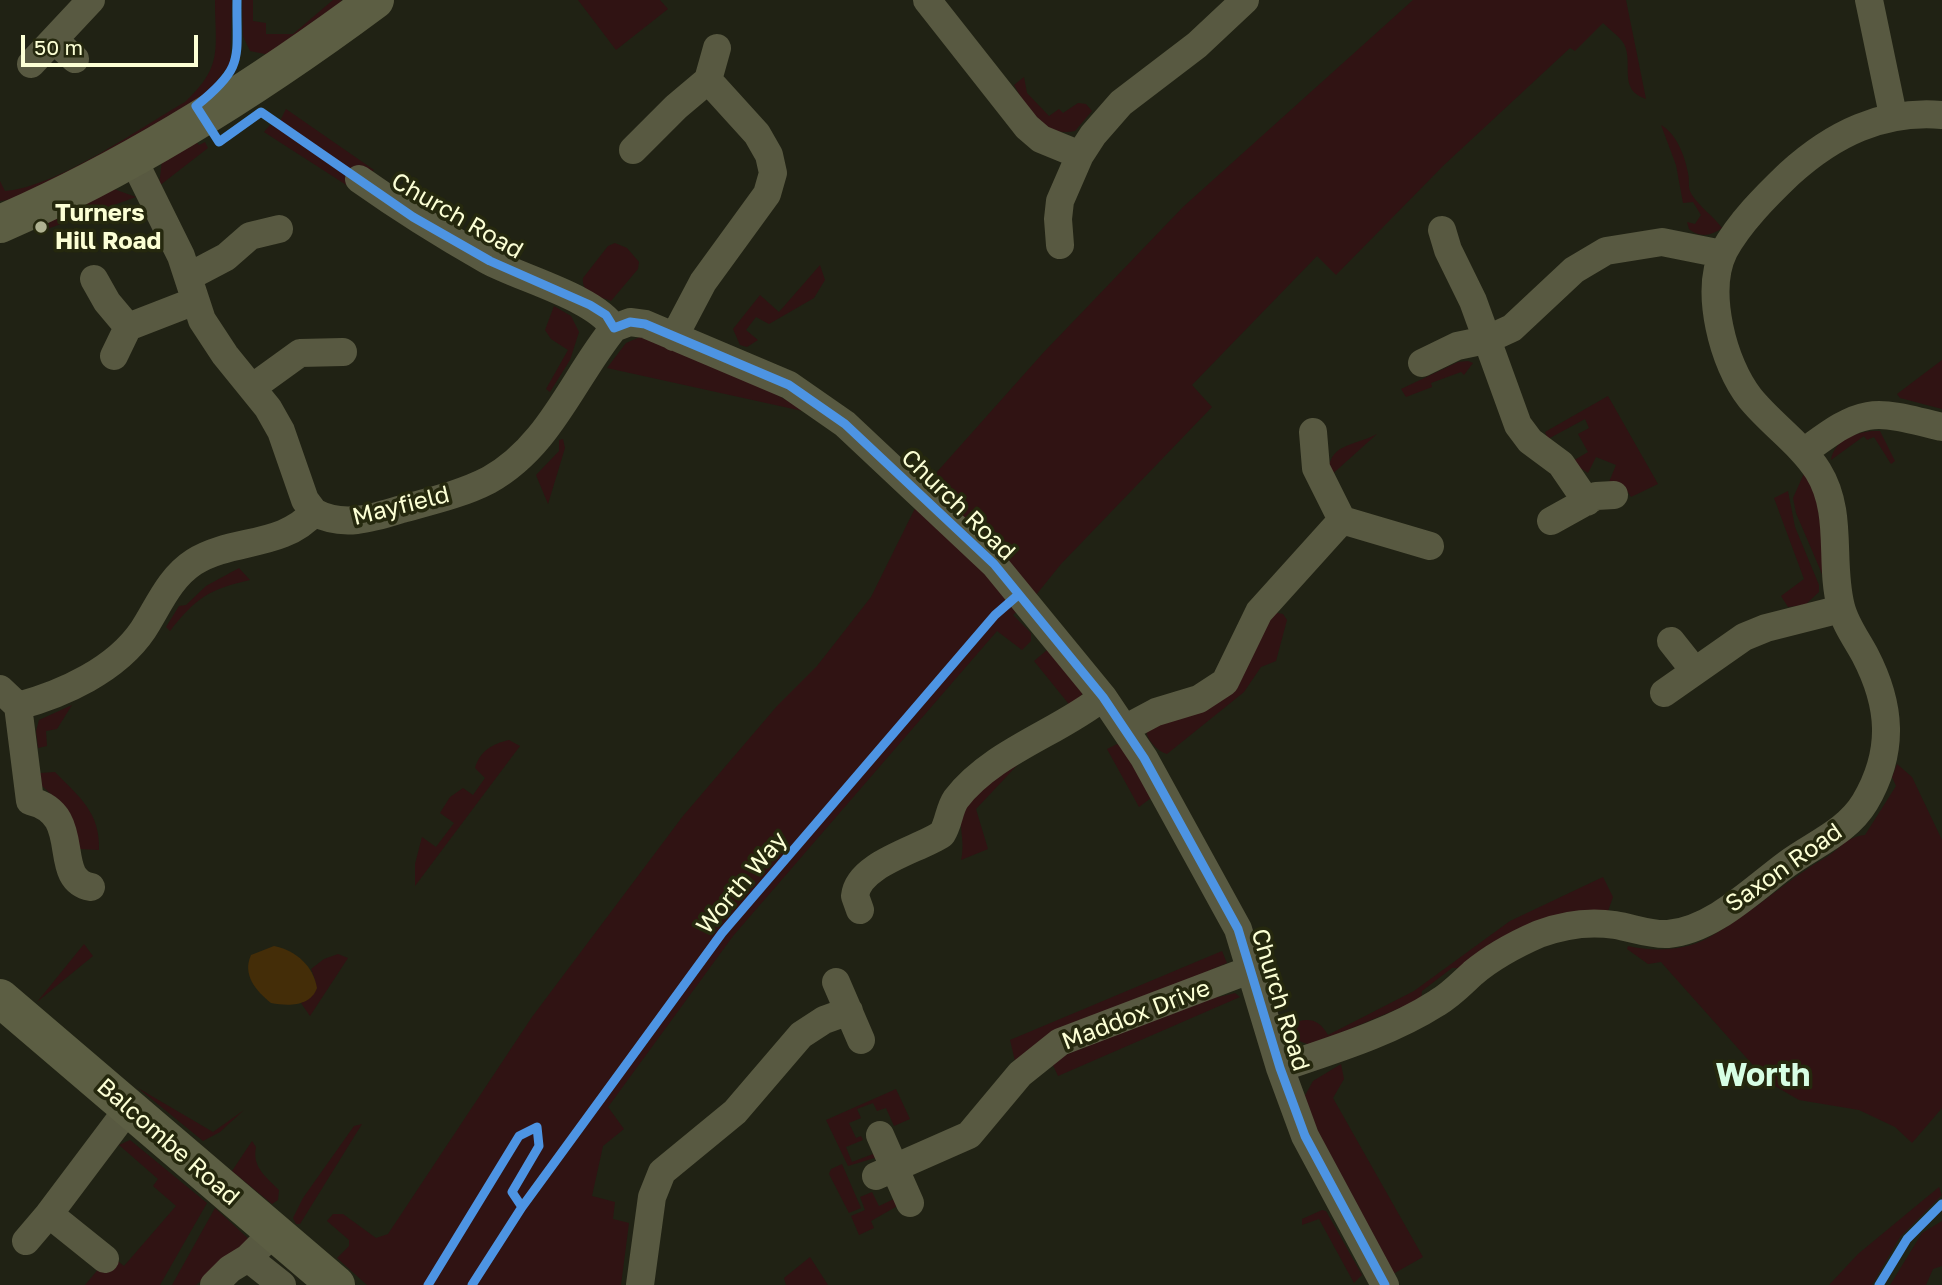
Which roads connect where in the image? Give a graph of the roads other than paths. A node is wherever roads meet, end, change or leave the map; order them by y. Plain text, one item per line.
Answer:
1 (90, 0) edge
2 (375, 0) edge
3 (928, 0) edge
4 (1245, 0) edge
5 (1869, 0) edge
6 (54, 40) junction
7 (717, 47) dead end
8 (75, 59) dead end
9 (31, 64) dead end
10 (708, 80) junction
11 (1893, 115) junction
12 (1942, 115) edge
13 (633, 150) dead end
14 (1080, 155) junction
15 (133, 159) junction
16 (359, 179) dead end
17 (0, 224) edge
18 (279, 229) dead end
19 (1442, 230) dead end
20 (1060, 245) dead end
21 (1722, 254) junction
22 (94, 279) dead end
23 (191, 289) junction
24 (128, 327) junction
25 (614, 328) junction
26 (674, 337) junction
27 (1486, 340) junction
28 (343, 352) dead end
29 (114, 356) dead end
30 (1422, 363) dead end
31 (253, 387) junction
32 (1942, 427) edge
33 (1312, 432) dead end
34 (1804, 452) junction
35 (1614, 495) dead end
36 (1587, 502) junction
37 (314, 512) junction
38 (1342, 520) junction
39 (1551, 522) dead end
40 (1430, 545) dead end
41 (1841, 609) junction
42 (1671, 641) dead end
43 (1694, 670) junction
44 (1664, 693) dead end
45 (9, 697) edge
46 (1103, 697) junction
47 (1126, 728) junction
48 (91, 887) dead end
49 (860, 909) dead end
50 (1252, 969) junction
51 (836, 982) dead end
52 (0, 998) edge
53 (849, 1011) junction
54 (861, 1040) dead end
55 (1280, 1068) junction
56 (128, 1109) junction
57 (880, 1135) dead end
58 (886, 1172) junction
59 (910, 1203) dead end
60 (49, 1214) junction
61 (275, 1232) junction
62 (26, 1241) dead end
63 (248, 1258) junction
64 (105, 1259) dead end
65 (214, 1285) edge
66 (282, 1285) edge
67 (336, 1285) edge
68 (640, 1285) edge
69 (1385, 1285) edge

1 - 6 street
2 - 15 main road
3 - 14 street
4 - 14 street
5 - 11 street
6 - 8 street
6 - 9 street
7 - 10 street
10 - 13 street
10 - 26 street
11 - 12 street
11 - 21 street
14 - 20 street
15 - 17 main road
15 - 23 street
16 - 25 street, Church Road
18 - 23 street
19 - 27 street
21 - 27 street
21 - 34 street, Saxon Road
22 - 24 street
23 - 24 street
23 - 31 street
24 - 29 street
25 - 26 street, Church Road
25 - 37 street, Mayfield
26 - 46 street, Church Road
27 - 30 street
27 - 36 street
28 - 31 street
31 - 37 street
32 - 34 street
33 - 38 street
34 - 41 street, Saxon Road
35 - 36 street
36 - 39 street
37 - 45 street, Mayfield
38 - 40 street
38 - 47 street
41 - 43 street
41 - 55 street, Saxon Road
42 - 43 street
43 - 44 street
45 - 48 street, Mayfield
46 - 47 street, Church Road
46 - 49 street
47 - 50 street, Church Road
50 - 55 street, Church Road
50 - 58 street, Maddox Drive
51 - 53 street
52 - 56 main road, Balcombe Road
53 - 54 street
53 - 68 street
55 - 69 street, Church Road
56 - 60 street
56 - 61 main road, Balcombe Road
57 - 58 street
58 - 59 street
60 - 62 street
60 - 64 street
61 - 63 street
61 - 67 main road, Balcombe Road
63 - 65 street
63 - 66 street

